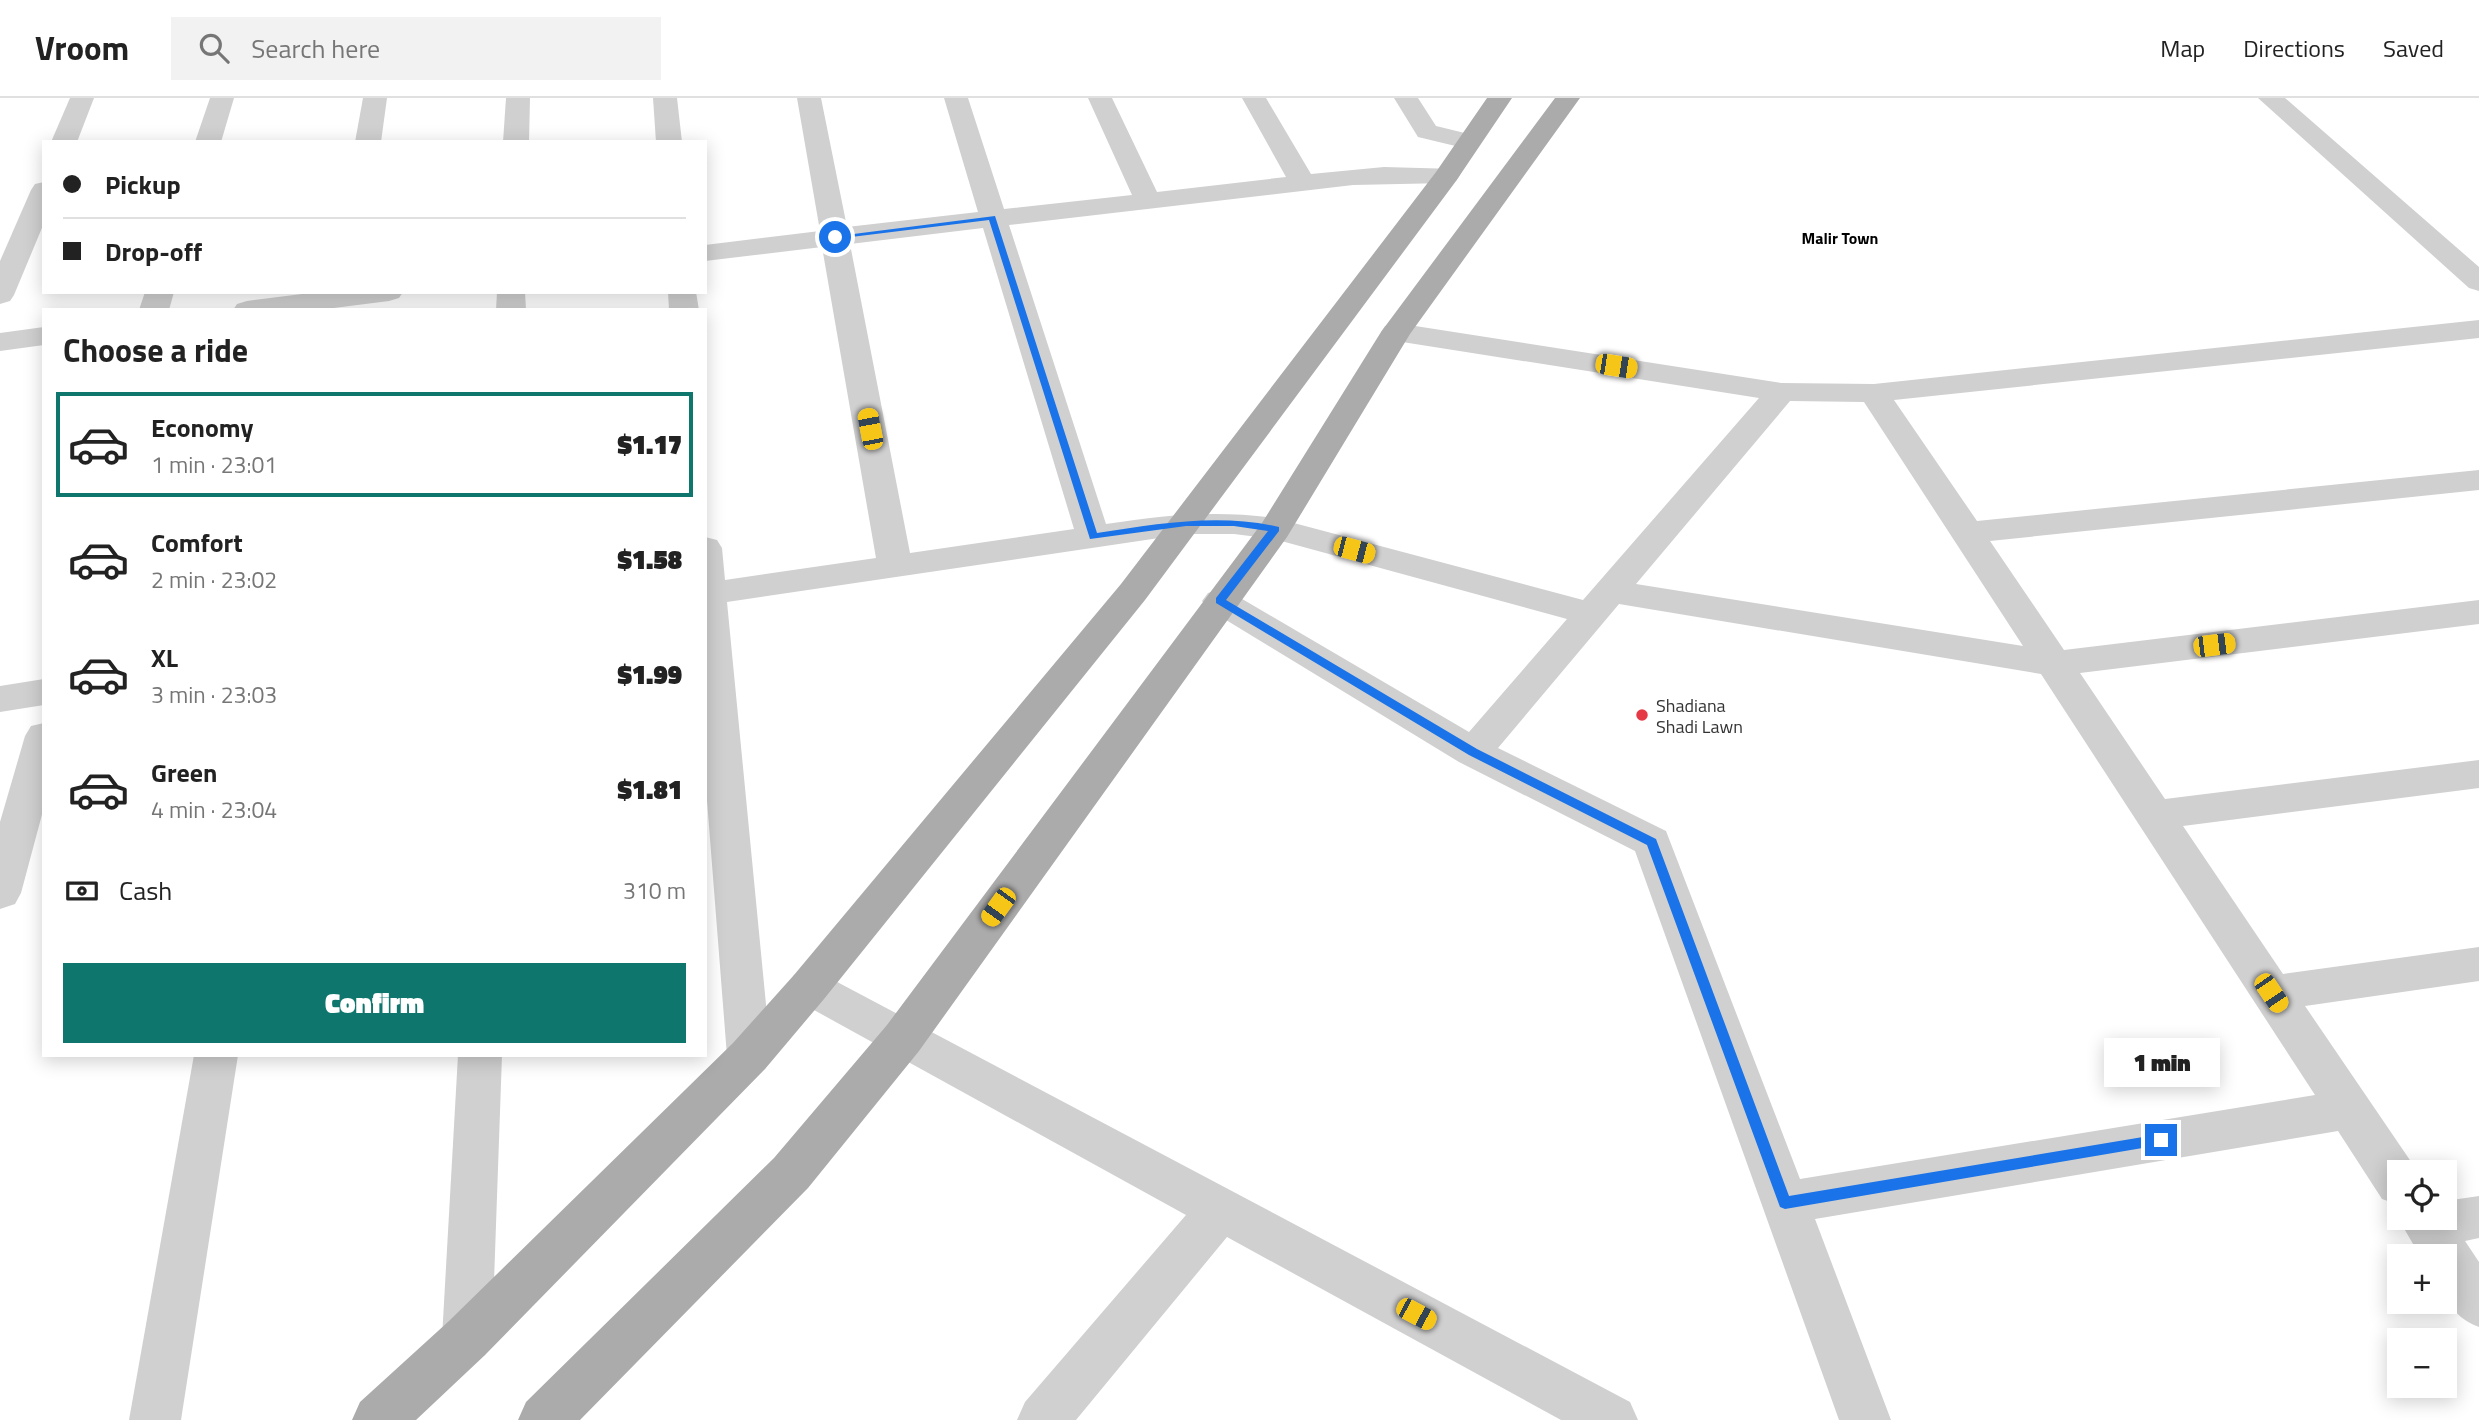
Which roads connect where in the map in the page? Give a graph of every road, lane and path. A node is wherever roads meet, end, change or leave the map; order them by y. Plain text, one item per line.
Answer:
1 (82, 98) edge
2 (222, 98) edge
3 (375, 98) edge
4 (518, 98) edge
5 (665, 98) edge
6 (809, 98) edge
7 (956, 98) edge
8 (1100, 98) edge
9 (1254, 98) edge
10 (1406, 98) edge
11 (1500, 98) edge
12 (1568, 98) edge
13 (2270, 98) edge
14 (65, 140) edge
15 (209, 140) edge
16 (368, 140) edge
17 (516, 140) edge
18 (669, 140) edge
19 (1468, 141) junction
20 (1447, 175) junction
21 (1304, 184) junction
22 (42, 195) edge
23 (1148, 201) junction
24 (993, 218) junction
25 (835, 237) junction
26 (707, 253) edge
27 (2479, 282) edge
28 (377, 294) edge
29 (0, 295) edge
30 (342, 300) edge
31 (266, 308) edge
32 (2479, 328) edge
33 (1396, 332) junction
34 (42, 336) edge
35 (0, 342) edge
36 (1782, 392) junction
37 (1874, 393) junction
38 (2479, 480) edge
39 (1186, 523) junction
40 (1275, 529) junction
41 (1968, 534) junction
42 (1093, 537) junction
43 (895, 566) junction
44 (707, 594) edge
45 (1220, 601) junction
46 (1601, 603) junction
47 (2479, 612) edge
48 (2055, 664) junction
49 (42, 692) edge
50 (0, 699) edge
51 (42, 743) edge
52 (1473, 752) junction
53 (2479, 774) edge
54 (2153, 816) junction
55 (0, 893) edge
56 (2479, 964) edge
57 (809, 987) junction
58 (2271, 993) junction
59 (903, 1038) junction
60 (749, 1056) junction
61 (216, 1057) edge
62 (480, 1057) edge
63 (2350, 1109) junction
64 (2387, 1166) edge
65 (1785, 1203) junction
66 (1221, 1209) junction
67 (2479, 1217) edge
68 (2457, 1219) edge
69 (2430, 1230) edge
70 (2479, 1304) edge
71 (467, 1338) junction
72 (155, 1420) edge
73 (378, 1420) edge
74 (544, 1420) edge
75 (1043, 1420) edge
76 (1612, 1420) edge
77 (1866, 1420) edge

1 - 14 street
2 - 15 street
3 - 16 street
4 - 17 street
5 - 18 street
6 - 25 street
7 - 24 street
8 - 23 street
9 - 21 street
10 - 19 street
11 - 19 main road
12 - 33 main road
13 - 27 street
19 - 20 main road
20 - 21 street
20 - 39 main road
21 - 23 street
22 - 29 street
23 - 24 street
24 - 25 street
24 - 42 street
25 - 26 street
25 - 43 street
28 - 30 street
30 - 31 street
32 - 37 street
33 - 36 street
33 - 40 main road
34 - 35 street
36 - 37 street
36 - 46 street
37 - 41 street
38 - 41 street
39 - 40 street
39 - 42 street
39 - 57 main road
40 - 45 main road
40 - 46 street
41 - 48 street
42 - 43 street
43 - 44 street
44 - 60 street
45 - 52 street
45 - 59 main road
46 - 48 street
46 - 52 street
47 - 48 street
48 - 54 street
49 - 50 street
51 - 55 street
52 - 65 street
53 - 54 street
54 - 58 street
56 - 58 street
57 - 59 street
57 - 60 main road
58 - 63 street
59 - 66 street
59 - 74 main road
60 - 71 main road
61 - 72 street
62 - 71 street
63 - 64 street
63 - 65 street
65 - 77 street
66 - 75 street
66 - 76 street
67 - 68 street
69 - 70 street
71 - 73 main road

